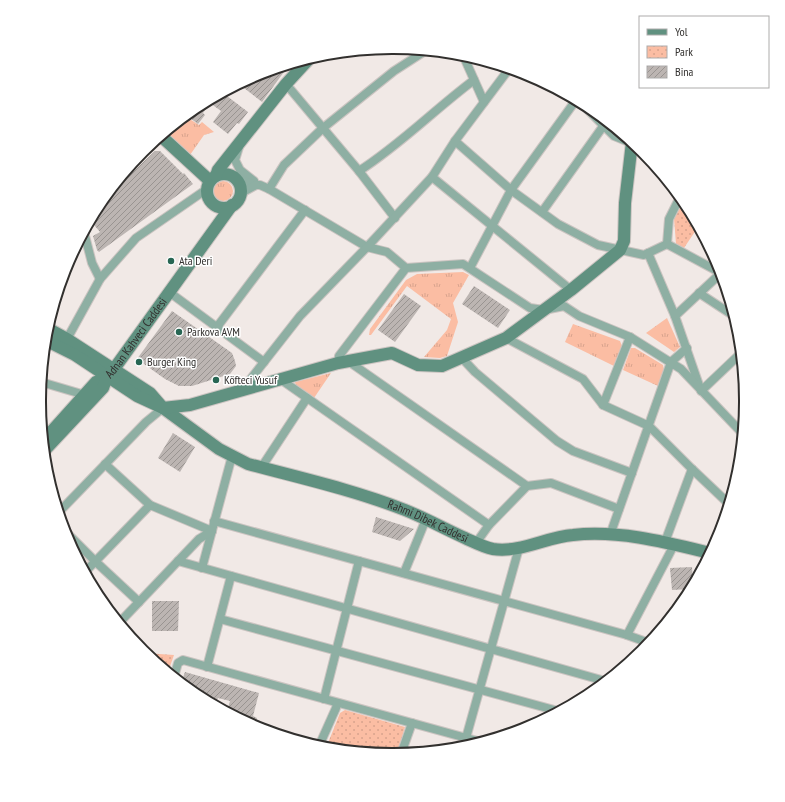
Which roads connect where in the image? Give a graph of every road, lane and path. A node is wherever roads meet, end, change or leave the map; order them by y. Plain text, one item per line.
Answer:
1 (418, 55) edge
2 (467, 63) edge
3 (302, 66) edge
4 (505, 73) edge
5 (474, 80) junction
6 (286, 84) junction
7 (484, 102) junction
8 (572, 105) edge
9 (603, 126) edge
10 (323, 128) junction
11 (610, 131) edge
12 (618, 138) edge
13 (165, 139) edge
14 (455, 141) junction
15 (238, 147) junction
16 (630, 149) edge
17 (359, 171) junction
18 (232, 176) junction
19 (432, 177) junction
20 (211, 182) junction
21 (258, 185) junction
22 (268, 189) junction
23 (511, 190) junction
24 (236, 201) junction
25 (677, 202) edge
26 (217, 206) junction
27 (305, 210) junction
28 (542, 212) junction
29 (395, 218) junction
30 (218, 225) junction
31 (492, 226) junction
32 (86, 240) edge
33 (667, 244) junction
34 (368, 247) junction
35 (620, 250) junction
36 (648, 253) junction
37 (406, 268) junction
38 (470, 268) junction
39 (713, 269) edge
40 (716, 277) edge
41 (100, 278) junction
42 (571, 290) junction
43 (169, 292) junction
44 (700, 293) junction
45 (544, 310) junction
46 (727, 311) edge
47 (675, 316) junction
48 (217, 327) junction
49 (53, 331) edge
50 (630, 337) junction
51 (506, 338) junction
52 (67, 339) junction
53 (51, 343) edge
54 (687, 348) junction
55 (461, 358) junction
56 (736, 358) edge
57 (264, 362) junction
58 (343, 362) junction
59 (671, 362) junction
60 (110, 373) junction
61 (280, 380) junction
62 (47, 384) edge
63 (242, 390) junction
64 (701, 391) junction
65 (85, 395) junction
66 (307, 398) junction
67 (603, 405) junction
68 (163, 408) junction
69 (649, 426) junction
70 (738, 428) edge
71 (48, 433) edge
72 (49, 446) edge
73 (232, 456) junction
74 (105, 464) junction
75 (261, 468) junction
76 (692, 469) junction
77 (632, 473) junction
78 (528, 486) junction
79 (725, 500) edge
80 (150, 505) junction
81 (63, 508) edge
82 (619, 509) junction
83 (426, 519) junction
84 (214, 521) junction
85 (489, 525) junction
86 (212, 531) junction
87 (610, 535) junction
88 (76, 542) edge
89 (476, 543) junction
90 (670, 543) junction
91 (519, 548) junction
92 (704, 552) edge
93 (178, 561) junction
94 (359, 561) junction
95 (96, 562) junction
96 (89, 568) edge
97 (202, 568) junction
98 (404, 573) junction
99 (231, 576) junction
100 (504, 601) junction
101 (139, 602) junction
102 (347, 609) junction
103 (123, 618) edge
104 (220, 619) junction
105 (627, 635) junction
106 (643, 641) edge
107 (491, 649) junction
108 (337, 651) junction
109 (208, 667) junction
110 (176, 671) edge
111 (599, 679) edge
112 (479, 690) junction
113 (324, 699) junction
114 (337, 702) junction
115 (550, 710) edge
116 (412, 723) junction
117 (466, 738) junction
118 (469, 739) edge
119 (322, 740) edge
120 (402, 748) edge

1 - 10 street
2 - 5 street
3 - 6 street
4 - 7 street
5 - 7 street
5 - 17 street
6 - 10 street
6 - 15 street
7 - 14 street
8 - 23 street
9 - 28 street
10 - 17 street
10 - 22 street
11 - 12 street
13 - 20 street
14 - 19 street
14 - 23 street
15 - 18 street
15 - 20 street
15 - 21 street
16 - 35 street
17 - 29 street
18 - 20 street
18 - 21 street
18 - 24 street
19 - 29 street
19 - 31 street
20 - 26 street
20 - 41 street
21 - 22 street
21 - 24 street
22 - 27 street
23 - 28 street
23 - 31 street
24 - 26 street
24 - 30 street, Adnan Kahveci Caddesi
25 - 33 street
26 - 30 street
27 - 34 street
27 - 48 street
28 - 35 street
29 - 34 street
30 - 43 street, Adnan Kahveci Caddesi
31 - 38 street
31 - 42 street
32 - 41 street
33 - 36 street
33 - 39 street
34 - 37 street
34 - 57 street
35 - 36 street
35 - 42 street
36 - 47 street
37 - 38 street
37 - 58 street
38 - 45 street
40 - 44 street
41 - 52 street
42 - 45 street
43 - 48 street
43 - 60 street, Adnan Kahveci Caddesi
44 - 46 street
44 - 47 street
45 - 50 street
45 - 51 street
47 - 54 street
48 - 57 street
49 - 52 street, Rahmi Dibek Caddesi
50 - 59 street
50 - 67 street
51 - 55 street
51 - 67 street
52 - 60 street, Rahmi Dibek Caddesi
53 - 60 street, Rahmi Dibek Caddesi
54 - 59 street
54 - 64 street
55 - 58 street
55 - 77 street
56 - 64 street
57 - 63 street
58 - 61 street
58 - 78 street
59 - 64 street
59 - 69 street
60 - 65 street, Adnan Kahveci Caddesi
60 - 68 street, Rahmi Dibek Caddesi
60 - 72 street
61 - 63 street
61 - 66 street
62 - 65 street
63 - 68 street
64 - 70 street
65 - 71 street, Adnan Kahveci Caddesi
66 - 75 street
66 - 85 street
67 - 69 street
68 - 73 street, Rahmi Dibek Caddesi
68 - 74 street
69 - 76 street
69 - 77 street
73 - 75 street, Rahmi Dibek Caddesi
73 - 84 street
74 - 80 street
74 - 81 street
75 - 83 street, Rahmi Dibek Caddesi
76 - 79 street
76 - 90 street
77 - 82 street
78 - 82 street
78 - 85 street
80 - 86 street
80 - 95 street
82 - 87 street
83 - 89 street, Rahmi Dibek Caddesi
83 - 98 street
84 - 86 street
84 - 94 street
85 - 89 street
86 - 93 street
86 - 97 street
87 - 90 street, Rahmi Dibek Caddesi
87 - 91 street, Rahmi Dibek Caddesi
88 - 95 street
89 - 91 street, Rahmi Dibek Caddesi
90 - 92 street, Rahmi Dibek Caddesi
90 - 105 street
91 - 100 street
93 - 97 street
93 - 101 street
94 - 98 street
94 - 102 street
95 - 96 street
95 - 101 street
97 - 99 street
98 - 100 street
99 - 102 street
99 - 104 street
100 - 105 street
100 - 107 street
101 - 103 street
102 - 107 street
102 - 108 street
104 - 108 street
104 - 109 street
105 - 106 street
107 - 111 street
107 - 112 street
108 - 112 street
108 - 113 street
109 - 110 street
109 - 113 street
112 - 115 street
112 - 117 street
113 - 114 street
114 - 116 street
114 - 119 street
116 - 117 street
116 - 120 street
117 - 118 street

